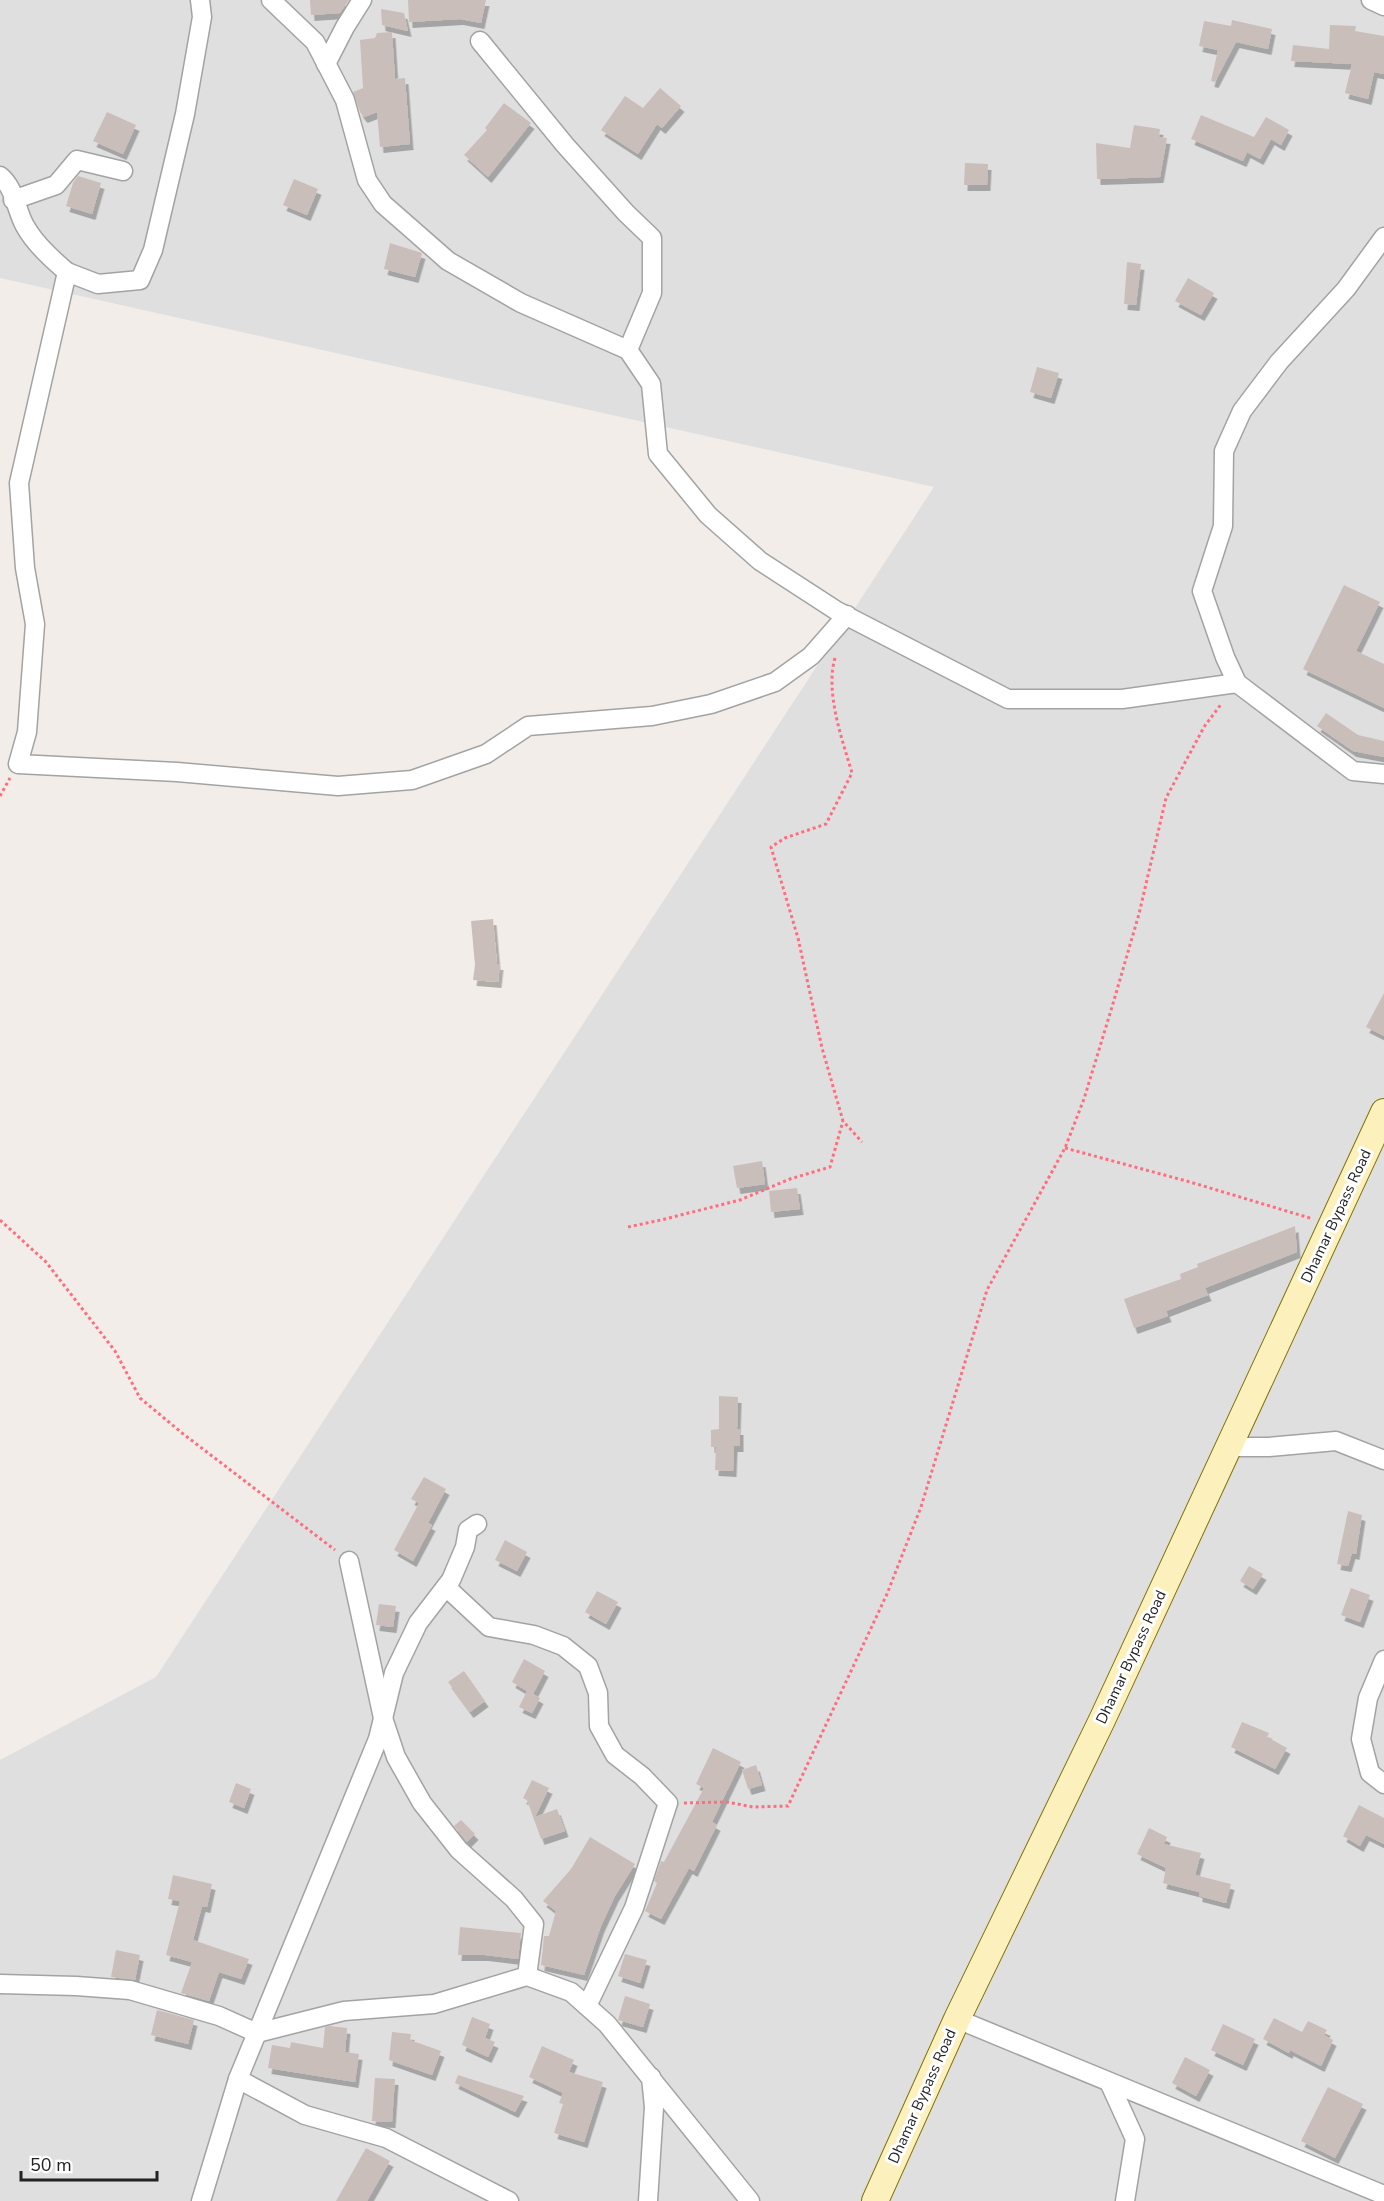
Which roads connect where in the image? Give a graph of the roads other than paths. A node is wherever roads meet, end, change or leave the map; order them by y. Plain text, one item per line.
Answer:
1 (200, 0) edge
2 (271, 0) edge
3 (362, 0) edge
4 (1371, 0) edge
5 (1384, 6) edge
6 (480, 41) dead end
7 (326, 64) junction
8 (123, 171) dead end
9 (0, 176) edge
10 (13, 200) junction
11 (1384, 237) edge
12 (67, 272) junction
13 (628, 350) junction
14 (847, 615) junction
15 (1237, 683) junction
16 (1384, 774) edge
17 (1384, 1112) edge
18 (1229, 1447) junction
19 (1384, 1460) edge
20 (477, 1524) dead end
21 (349, 1561) road end
22 (446, 1587) junction
23 (1384, 1660) edge
24 (383, 1718) junction
25 (1384, 1784) edge
26 (527, 1976) junction
27 (0, 1984) edge
28 (587, 2006) junction
29 (957, 2019) junction
30 (257, 2033) junction
31 (651, 2077) junction
32 (238, 2079) junction
33 (1109, 2082) junction
34 (1384, 2195) edge
35 (201, 2201) edge
36 (509, 2201) edge
37 (648, 2201) edge
38 (750, 2201) edge
39 (875, 2201) edge
40 (1125, 2201) edge

1 - 12 street
2 - 7 street
3 - 7 street
4 - 5 street
6 - 13 street
7 - 13 street
8 - 10 street
9 - 10 street
10 - 12 street
11 - 15 street
12 - 14 street
13 - 14 street
14 - 15 street
15 - 16 street
17 - 18 main road, Dhamar Bypass Road
18 - 19 street
18 - 29 main road, Dhamar Bypass Road
20 - 22 street
21 - 24 street
22 - 24 street
22 - 28 street
23 - 25 street
24 - 26 street
24 - 30 street
26 - 28 street
26 - 30 street
27 - 30 street
28 - 31 street
29 - 33 street
29 - 39 main road, Dhamar Bypass Road
30 - 32 street
31 - 37 street
31 - 38 street
32 - 35 street
32 - 36 street
33 - 34 street
33 - 40 street

